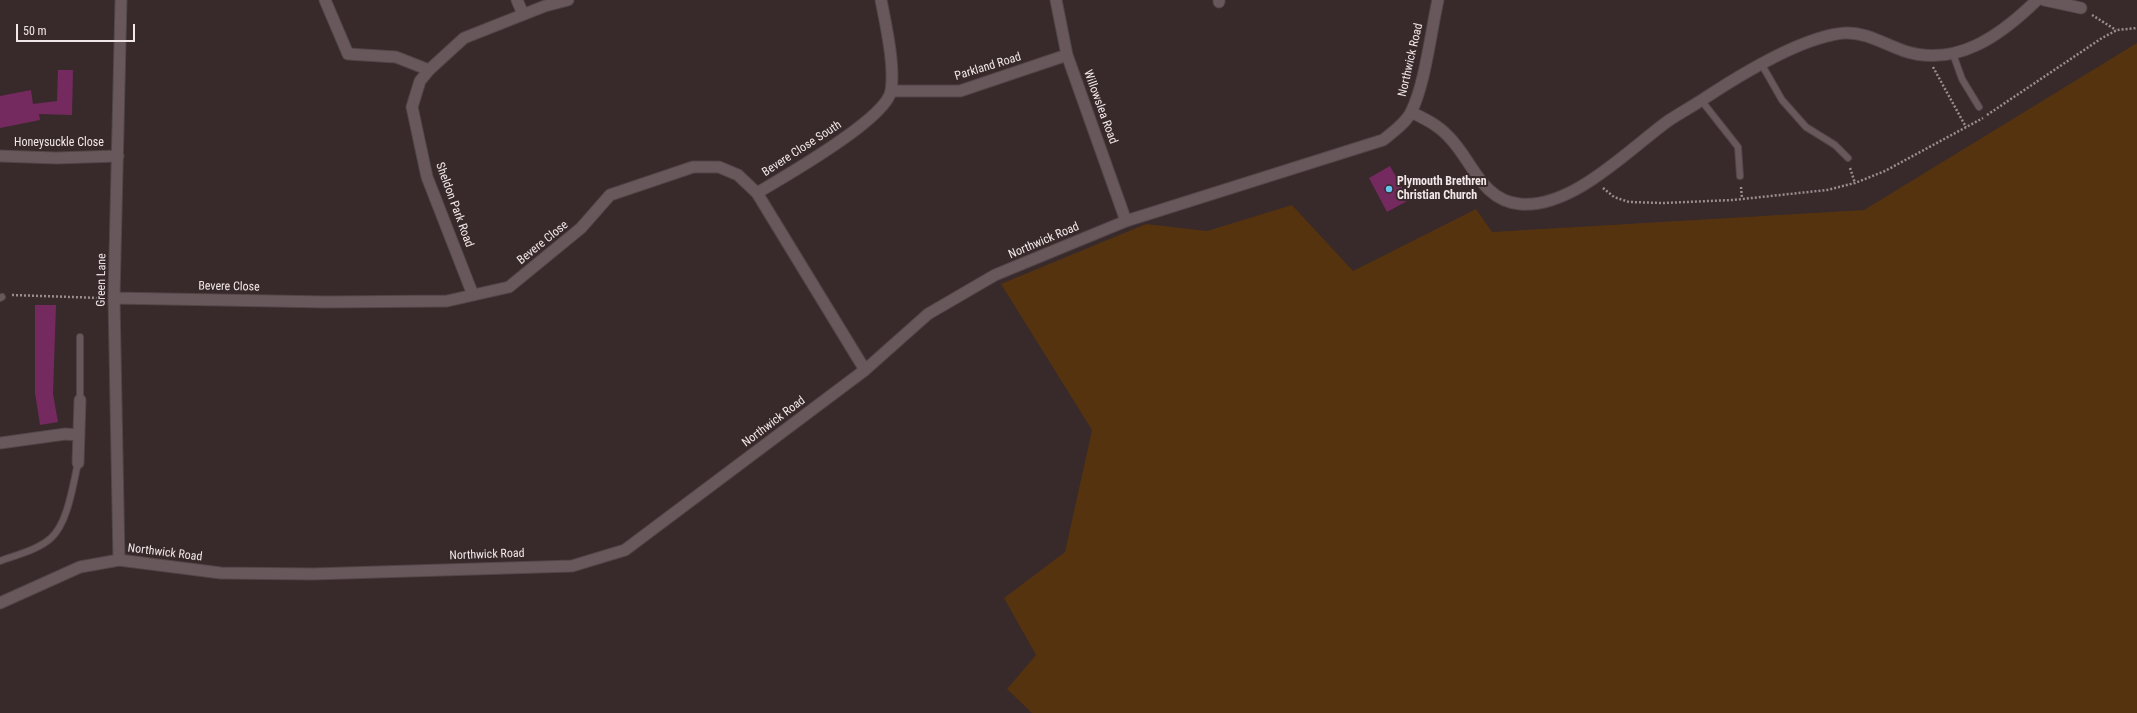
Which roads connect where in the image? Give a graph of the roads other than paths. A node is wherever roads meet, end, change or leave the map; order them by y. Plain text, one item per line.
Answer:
1 (121, 0) edge
2 (325, 0) edge
3 (517, 0) edge
4 (568, 0) edge
5 (881, 0) edge
6 (1056, 0) edge
7 (1438, 0) edge
8 (2037, 0) edge
9 (2044, 0) edge
10 (2081, 8) road end
11 (523, 14) junction
12 (1953, 54) junction
13 (1067, 56) junction
14 (1762, 65) junction
15 (429, 70) junction
16 (891, 90) junction
17 (1701, 100) junction
18 (1979, 107) dead end
19 (1411, 112) junction
20 (0, 156) edge
21 (118, 156) junction
22 (1848, 158) road end
23 (1740, 176) dead end
24 (757, 193) junction
25 (1126, 221) junction
26 (473, 295) junction
27 (114, 298) junction
28 (80, 337) dead end
29 (865, 370) junction
30 (80, 400) joint
31 (79, 435) junction
32 (0, 443) edge
33 (78, 462) joint
34 (119, 560) junction
35 (0, 561) edge
36 (0, 603) edge

1 - 21 street, Green Lane
2 - 15 street
3 - 11 street
4 - 11 street, Sheldon Park Road
5 - 16 street
6 - 13 street, Willowslea Road
7 - 19 street, Northwick Road
8 - 12 street
9 - 10 street
11 - 15 street, Sheldon Park Road
12 - 14 street
12 - 18 lane
13 - 16 street, Parkland Road
13 - 25 street, Willowslea Road
14 - 17 street
14 - 22 lane
15 - 26 street, Sheldon Park Road
16 - 24 street, Bevere Close South
17 - 19 street
17 - 23 lane
19 - 25 street, Northwick Road
20 - 21 street, Honeysuckle Close
21 - 27 street, Green Lane
24 - 26 street, Bevere Close
24 - 29 street, Bevere Close
25 - 29 street, Northwick Road
26 - 27 street, Bevere Close
27 - 34 street, Green Lane
28 - 30 lane
29 - 34 street, Northwick Road
30 - 31 street
31 - 32 street
31 - 33 street
33 - 35 lane
34 - 36 street, Northwick Road

